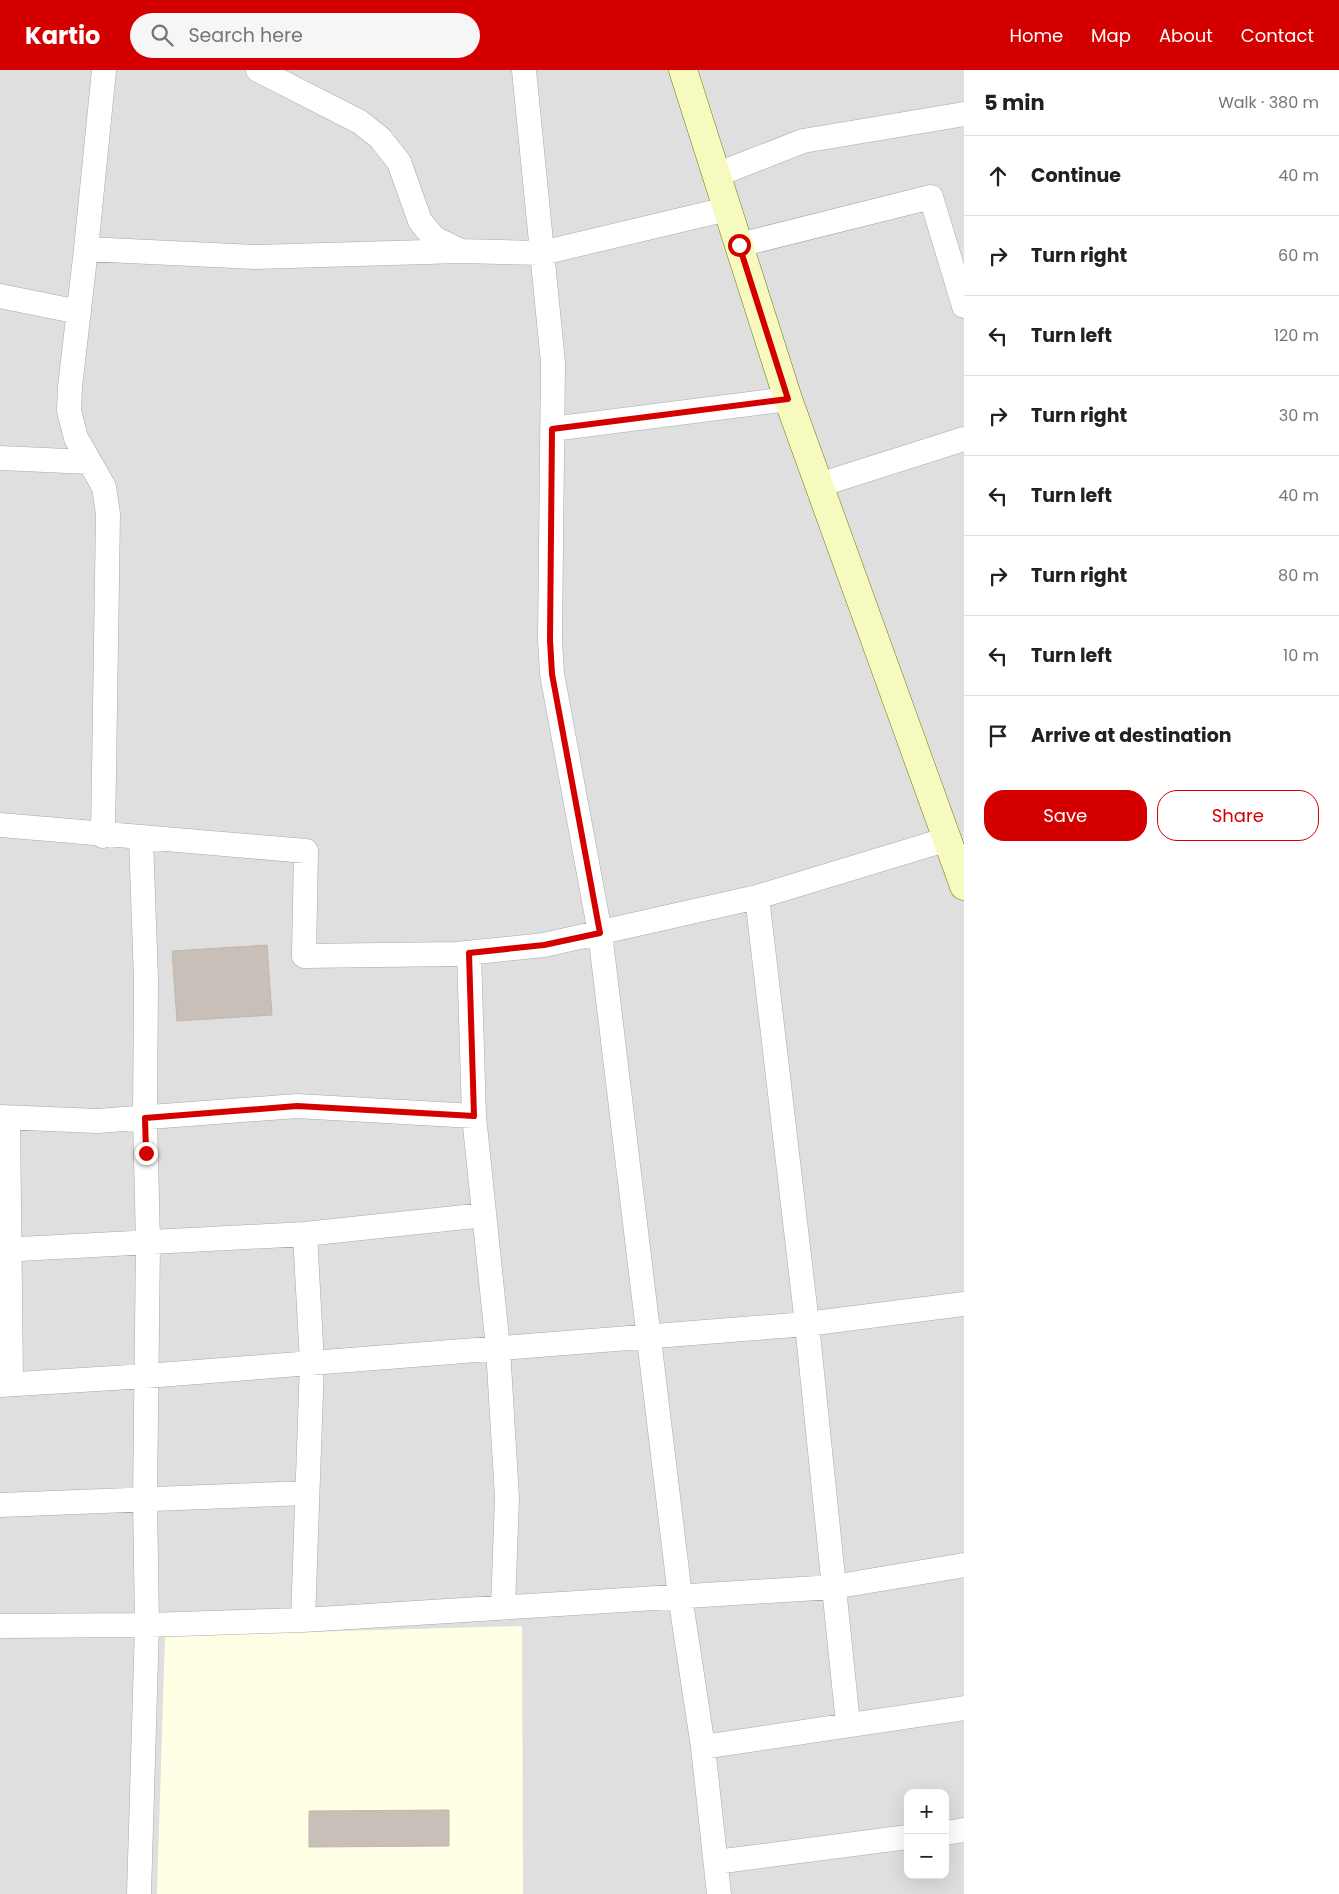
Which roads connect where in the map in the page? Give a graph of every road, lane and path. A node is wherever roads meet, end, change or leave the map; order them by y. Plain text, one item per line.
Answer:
1 (104, 70) edge
2 (258, 70) edge
3 (524, 70) edge
4 (683, 70) edge
5 (964, 114) edge
6 (716, 175) junction
7 (727, 209) junction
8 (739, 245) junction
9 (86, 249) junction
10 (462, 251) junction
11 (542, 253) junction
12 (0, 296) edge
13 (964, 306) edge
14 (79, 312) junction
15 (788, 399) junction
16 (552, 429) junction
17 (964, 439) edge
18 (0, 458) edge
19 (90, 462) junction
20 (819, 485) junction
21 (0, 825) edge
22 (103, 836) junction
23 (140, 838) junction
24 (948, 839) junction
25 (964, 886) edge
26 (757, 898) junction
27 (600, 933) junction
28 (469, 953) junction
29 (474, 1116) junction
30 (4, 1117) edge
31 (145, 1118) junction
32 (484, 1215) junction
33 (305, 1234) junction
34 (148, 1242) junction
35 (5, 1250) edge
36 (964, 1304) edge
37 (807, 1324) junction
38 (648, 1336) junction
39 (498, 1348) junction
40 (312, 1363) junction
41 (146, 1376) junction
42 (5, 1384) edge
43 (307, 1493) junction
44 (145, 1499) junction
45 (0, 1505) edge
46 (964, 1565) edge
47 (833, 1587) junction
48 (680, 1596) junction
49 (503, 1608) junction
50 (303, 1620) junction
51 (147, 1625) junction
52 (0, 1626) edge
53 (964, 1708) edge
54 (848, 1724) junction
55 (703, 1747) junction
56 (964, 1830) edge
57 (949, 1832) edge
58 (904, 1838) edge
59 (716, 1862) junction
60 (139, 1894) edge
61 (719, 1894) edge

1 - 9 street
2 - 10 street
3 - 11 street
4 - 6 main road
5 - 6 street
6 - 7 main road
7 - 8 main road
7 - 11 street
8 - 13 street
8 - 15 main road
9 - 10 street
9 - 14 street
10 - 11 street
11 - 16 street
12 - 14 street
14 - 19 street
15 - 16 street
15 - 20 main road
16 - 27 street
17 - 20 street
18 - 19 street
19 - 22 street
20 - 24 main road
21 - 22 street
22 - 23 street
23 - 28 street
23 - 31 street
24 - 25 main road
24 - 26 street
26 - 27 street
26 - 37 street
27 - 28 street
27 - 38 street
28 - 29 street
29 - 31 street
29 - 32 street
30 - 31 street
30 - 35 street
31 - 34 street
32 - 33 street
32 - 39 street
33 - 34 street
33 - 40 street
34 - 35 street
34 - 41 street
35 - 42 street
36 - 37 street
37 - 38 street
37 - 47 street
38 - 39 street
38 - 48 street
39 - 40 street
39 - 49 street
40 - 41 street
40 - 43 street
41 - 42 street
41 - 44 street
43 - 44 street
43 - 50 street
44 - 45 street
44 - 51 street
46 - 47 street
47 - 48 street
47 - 54 street
48 - 49 street
48 - 55 street
49 - 50 street
50 - 51 street
51 - 52 street
51 - 60 street
53 - 54 street
54 - 55 street
55 - 59 street
56 - 57 street
58 - 59 street
59 - 61 street

